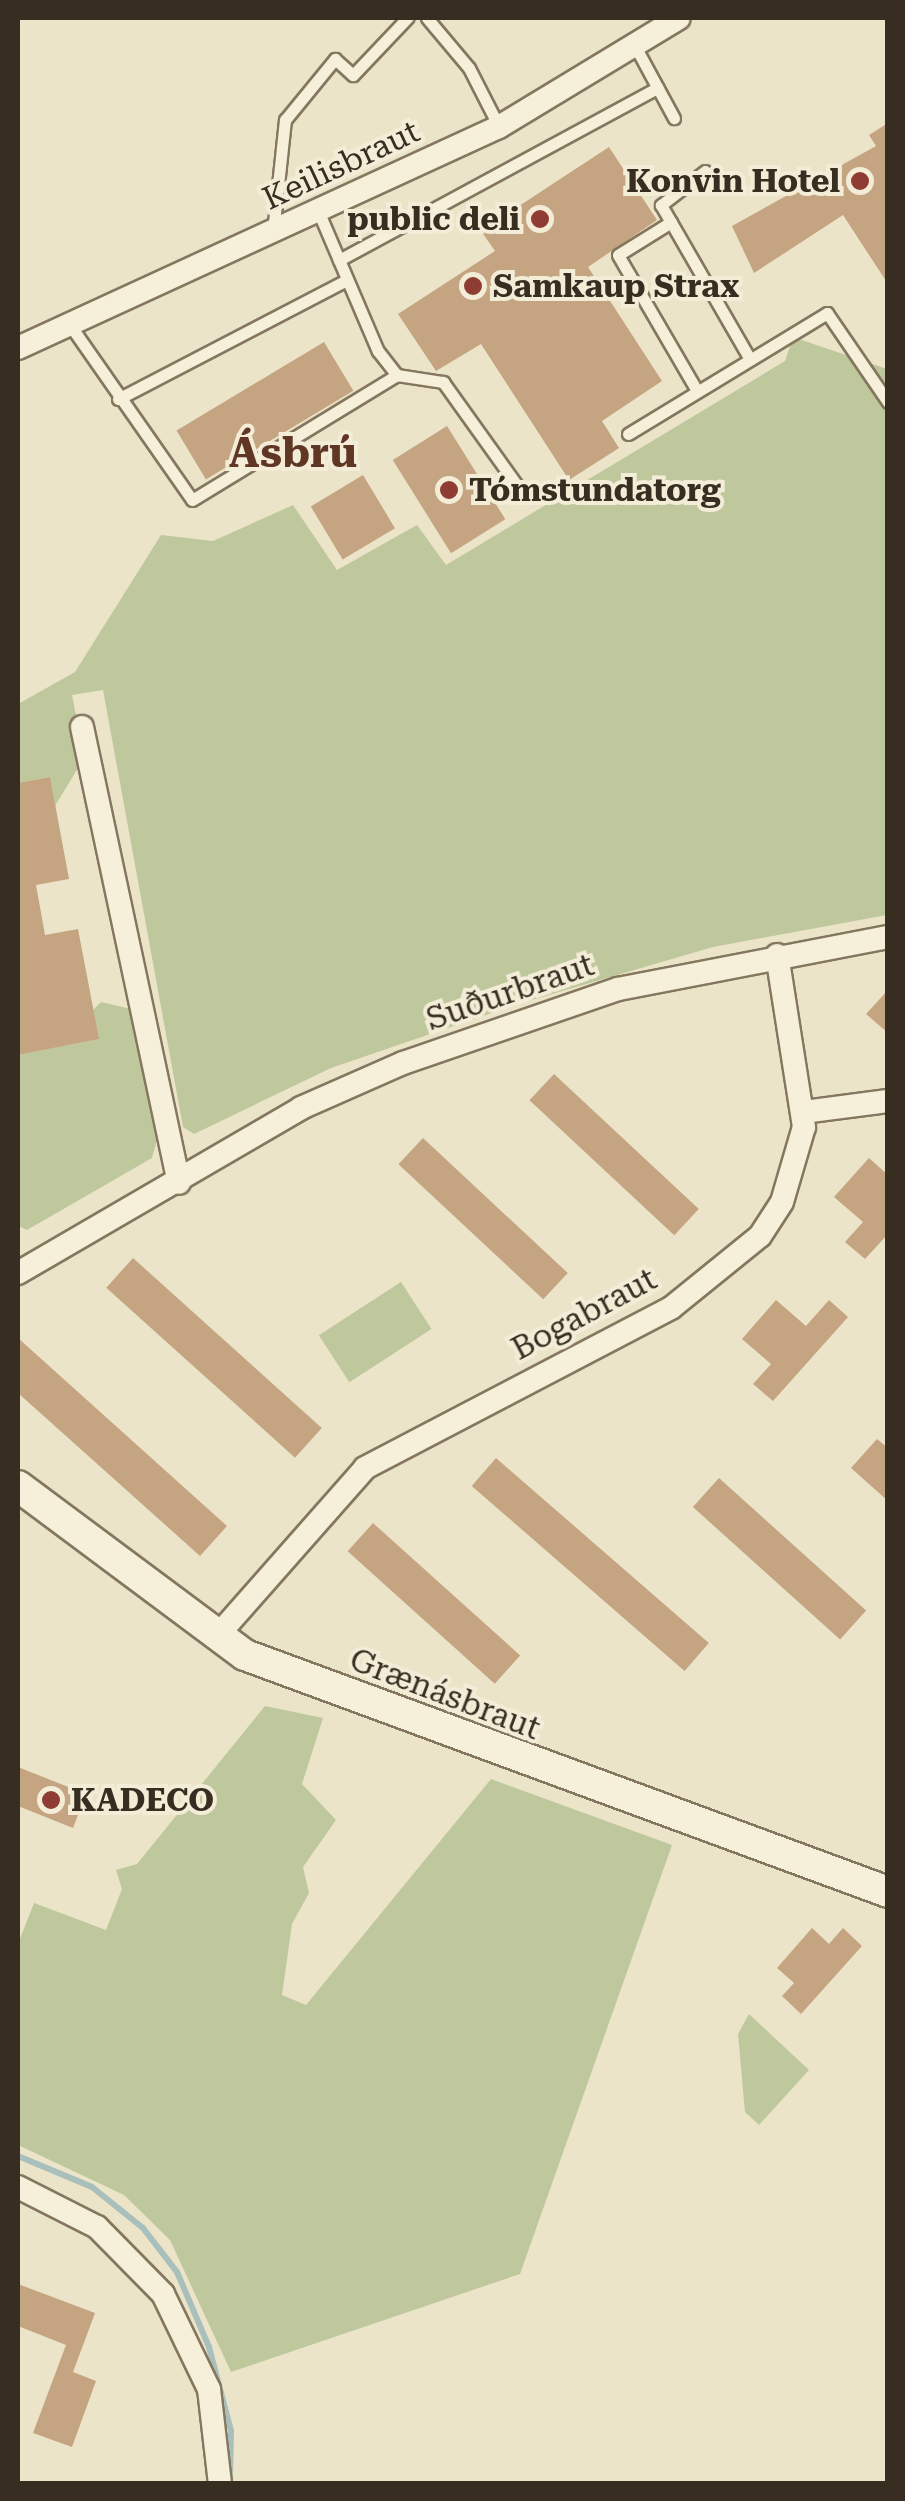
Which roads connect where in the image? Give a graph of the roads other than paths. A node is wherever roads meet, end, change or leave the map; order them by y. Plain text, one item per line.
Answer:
1 (408, 18) edge
2 (427, 18) edge
3 (679, 18) edge
4 (635, 46) junction
5 (657, 88) junction
6 (674, 118) dead end
7 (499, 126) junction
8 (706, 171) dead end
9 (318, 213) junction
10 (671, 222) junction
11 (274, 232) junction
12 (339, 260) junction
13 (347, 280) junction
14 (70, 325) junction
15 (18, 348) edge
16 (750, 359) junction
17 (398, 376) junction
18 (697, 390) junction
19 (118, 399) junction
20 (888, 402) edge
21 (628, 434) dead end
22 (520, 491) dead end
23 (82, 727) dead end
24 (888, 936) edge
25 (778, 954) junction
26 (888, 1101) edge
27 (804, 1112) junction
28 (179, 1182) junction
29 (18, 1273) edge
30 (18, 1486) edge
31 (218, 1635) junction
32 (888, 1892) edge
33 (18, 2188) edge
34 (220, 2484) edge

1 - 11 lane
2 - 7 lane
3 - 4 street, Keilisbraut
4 - 5 lane
4 - 7 street, Keilisbraut
5 - 6 lane
5 - 12 lane
7 - 9 street, Keilisbraut
8 - 10 lane
9 - 11 street, Keilisbraut
9 - 12 lane
10 - 16 lane
10 - 18 lane
11 - 14 street, Keilisbraut
12 - 13 lane
13 - 17 lane
13 - 19 lane
14 - 15 street, Keilisbraut
14 - 19 lane
16 - 18 lane
16 - 20 lane
17 - 19 lane
17 - 22 lane
18 - 21 lane
23 - 28 street
24 - 25 street, Suðurbraut
25 - 27 street, Bogabraut
25 - 28 street, Suðurbraut
26 - 27 street
27 - 31 street, Bogabraut
28 - 29 street, Suðurbraut
30 - 31 street, Grænásbraut
31 - 32 street, Grænásbraut
33 - 34 street

